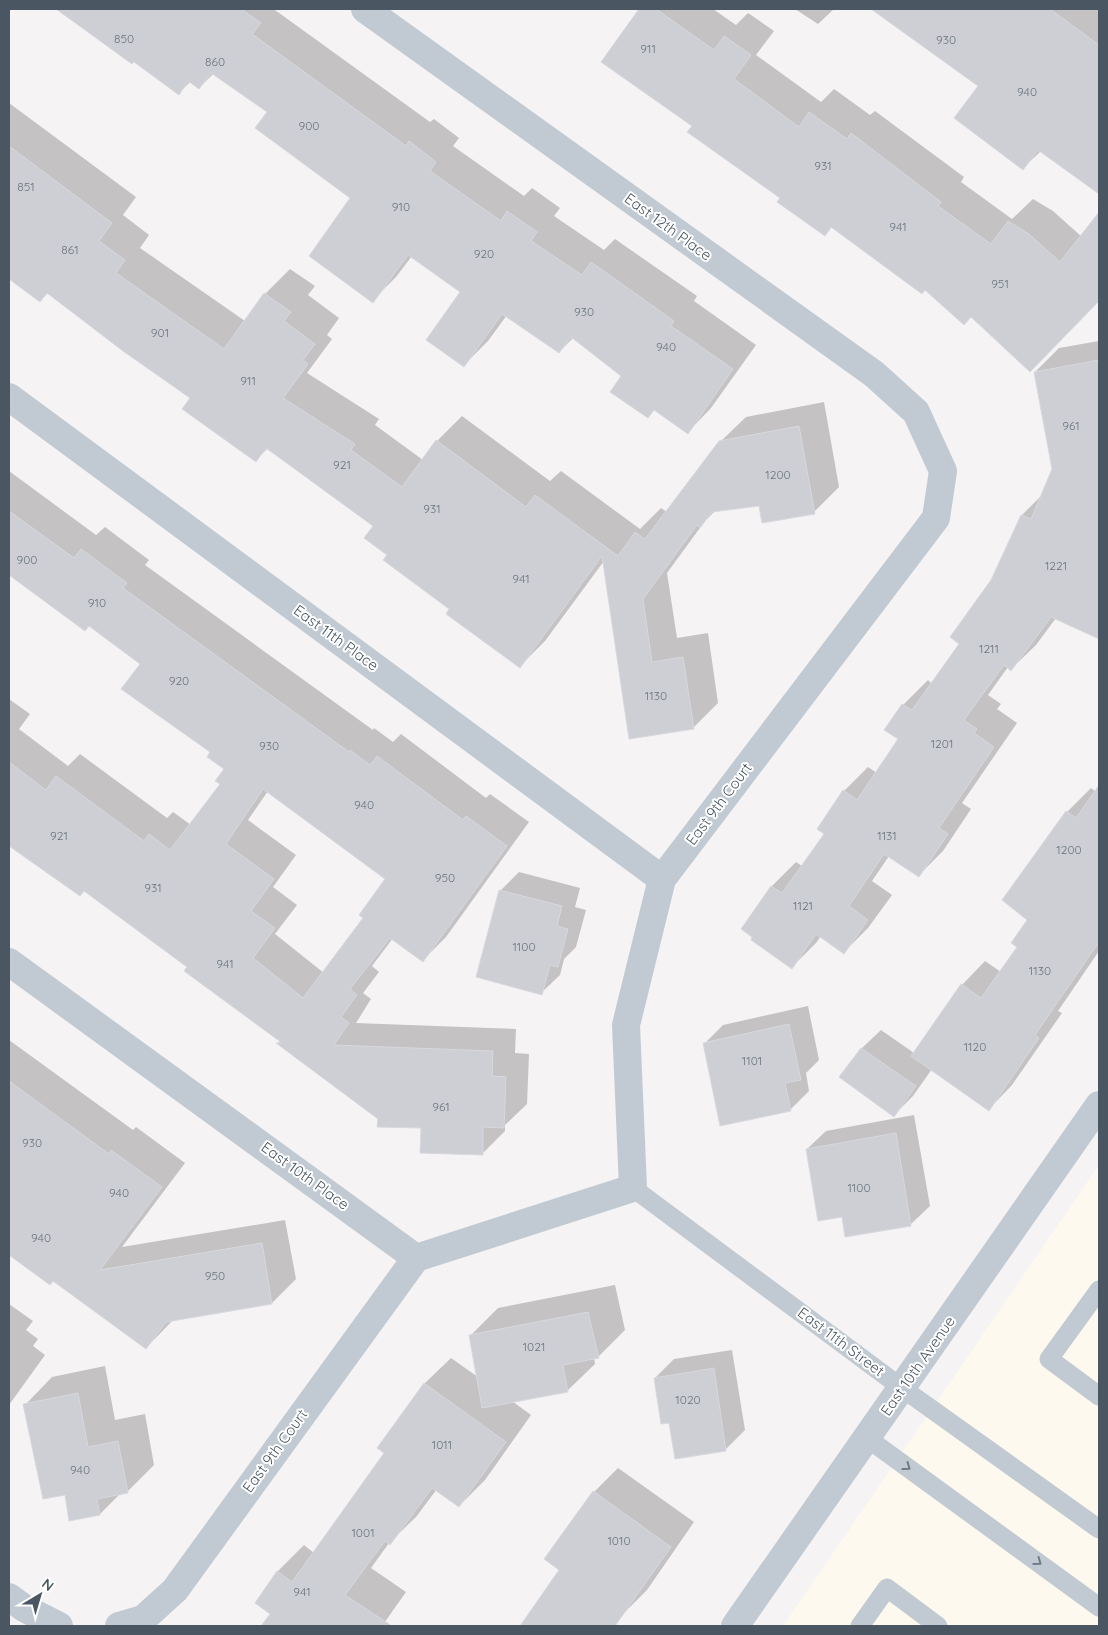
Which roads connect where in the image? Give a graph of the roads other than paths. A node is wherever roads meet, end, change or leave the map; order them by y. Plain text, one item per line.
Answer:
1 (365, 9) edge
2 (9, 397) edge
3 (943, 471) joint
4 (662, 879) junction
5 (9, 962) edge
6 (1099, 1105) edge
7 (633, 1188) junction
8 (416, 1258) junction
9 (1099, 1290) edge
10 (902, 1388) junction
11 (1099, 1396) edge
12 (867, 1438) junction
13 (1099, 1530) edge
14 (9, 1597) edge
15 (1099, 1607) edge
16 (60, 1626) edge
17 (119, 1626) edge
18 (735, 1626) edge
19 (860, 1626) edge
20 (938, 1626) edge

1 - 3 street, East 12th Place
2 - 4 street, East 11th Place
3 - 4 street, East 9th Court
4 - 7 street, East 9th Court
5 - 8 street, East 10th Place
6 - 10 street, East 10th Avenue
7 - 8 street
7 - 10 lane, East 11th Street
8 - 17 street, East 9th Court
9 - 11 lane
10 - 12 street, East 10th Avenue
10 - 13 lane, East 11th Street
12 -> 15 lane
12 - 18 street, East 10th Avenue
14 - 16 street
19 - 20 lane

